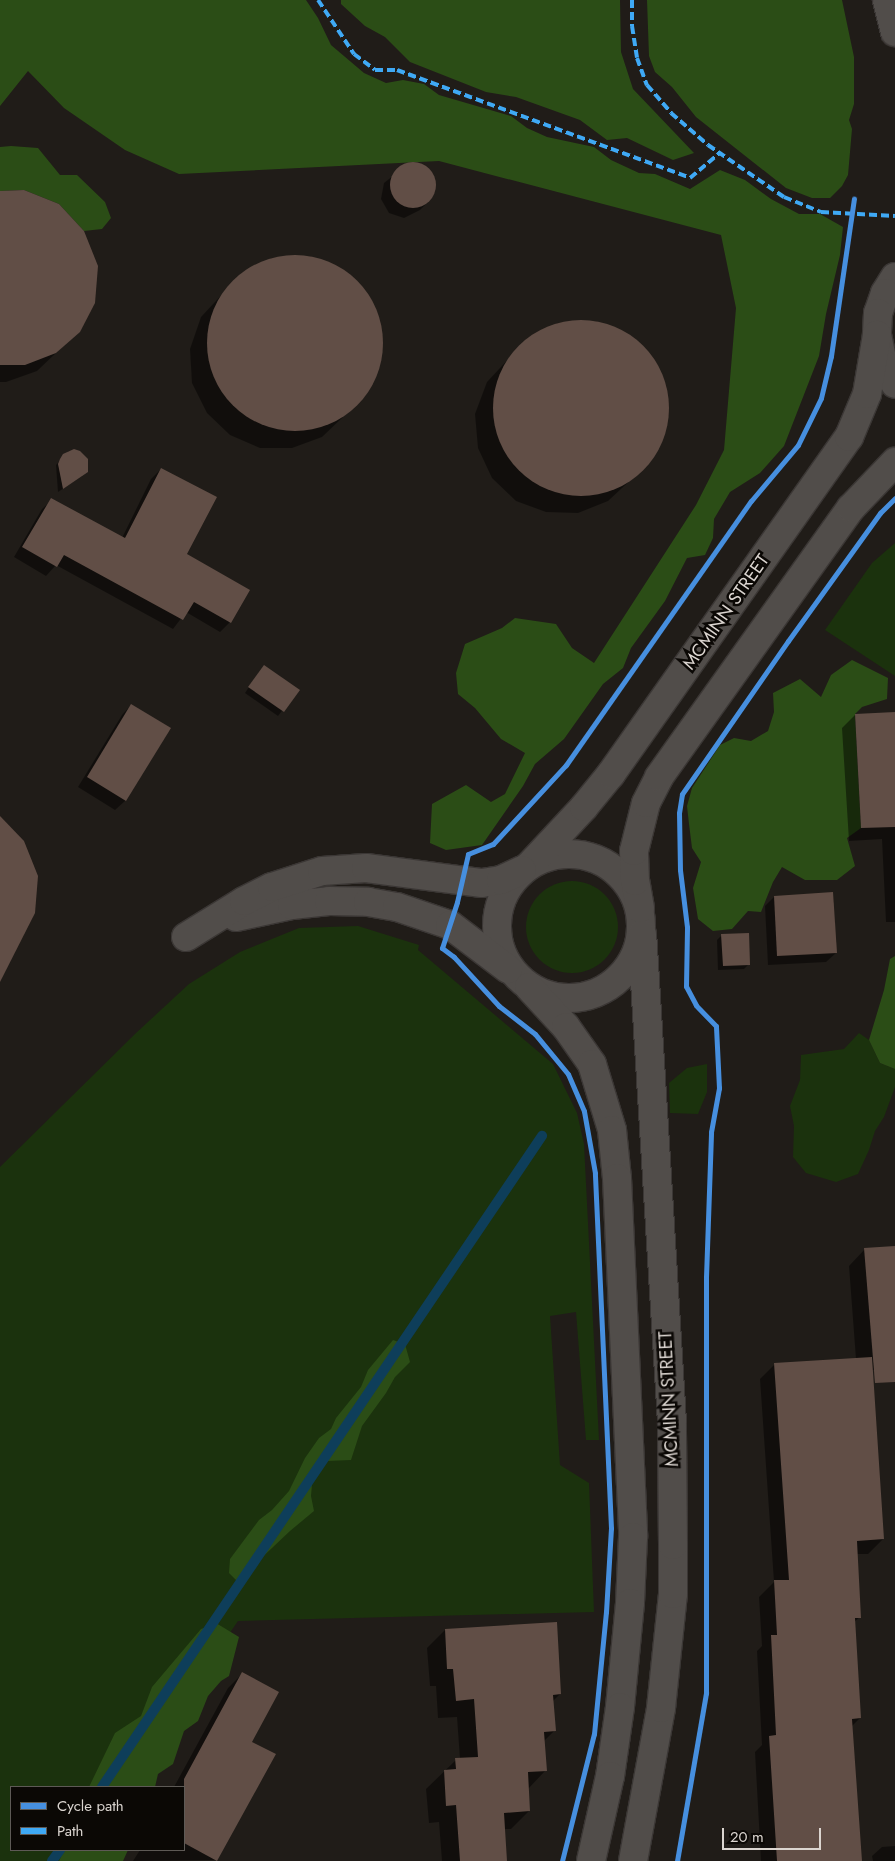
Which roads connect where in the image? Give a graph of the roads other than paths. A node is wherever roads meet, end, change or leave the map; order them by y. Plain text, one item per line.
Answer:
1 (887, 0) edge
2 (895, 32) edge
3 (892, 280) edge
4 (876, 335) junction
5 (895, 384) edge
6 (895, 462) edge
7 (527, 867) junction
8 (640, 908) junction
9 (642, 935) junction
10 (523, 982) junction
11 (591, 1861) edge
12 (633, 1861) edge

1 - 2 street
3 - 4 street, MCMINN STREET
4 - 5 street
4 - 7 street, MCMINN STREET
6 - 8 street
7 - 8 street
7 - 10 street
7 - 10 street
8 - 9 street
9 - 10 street
9 - 12 street, MCMINN STREET
10 - 11 street

